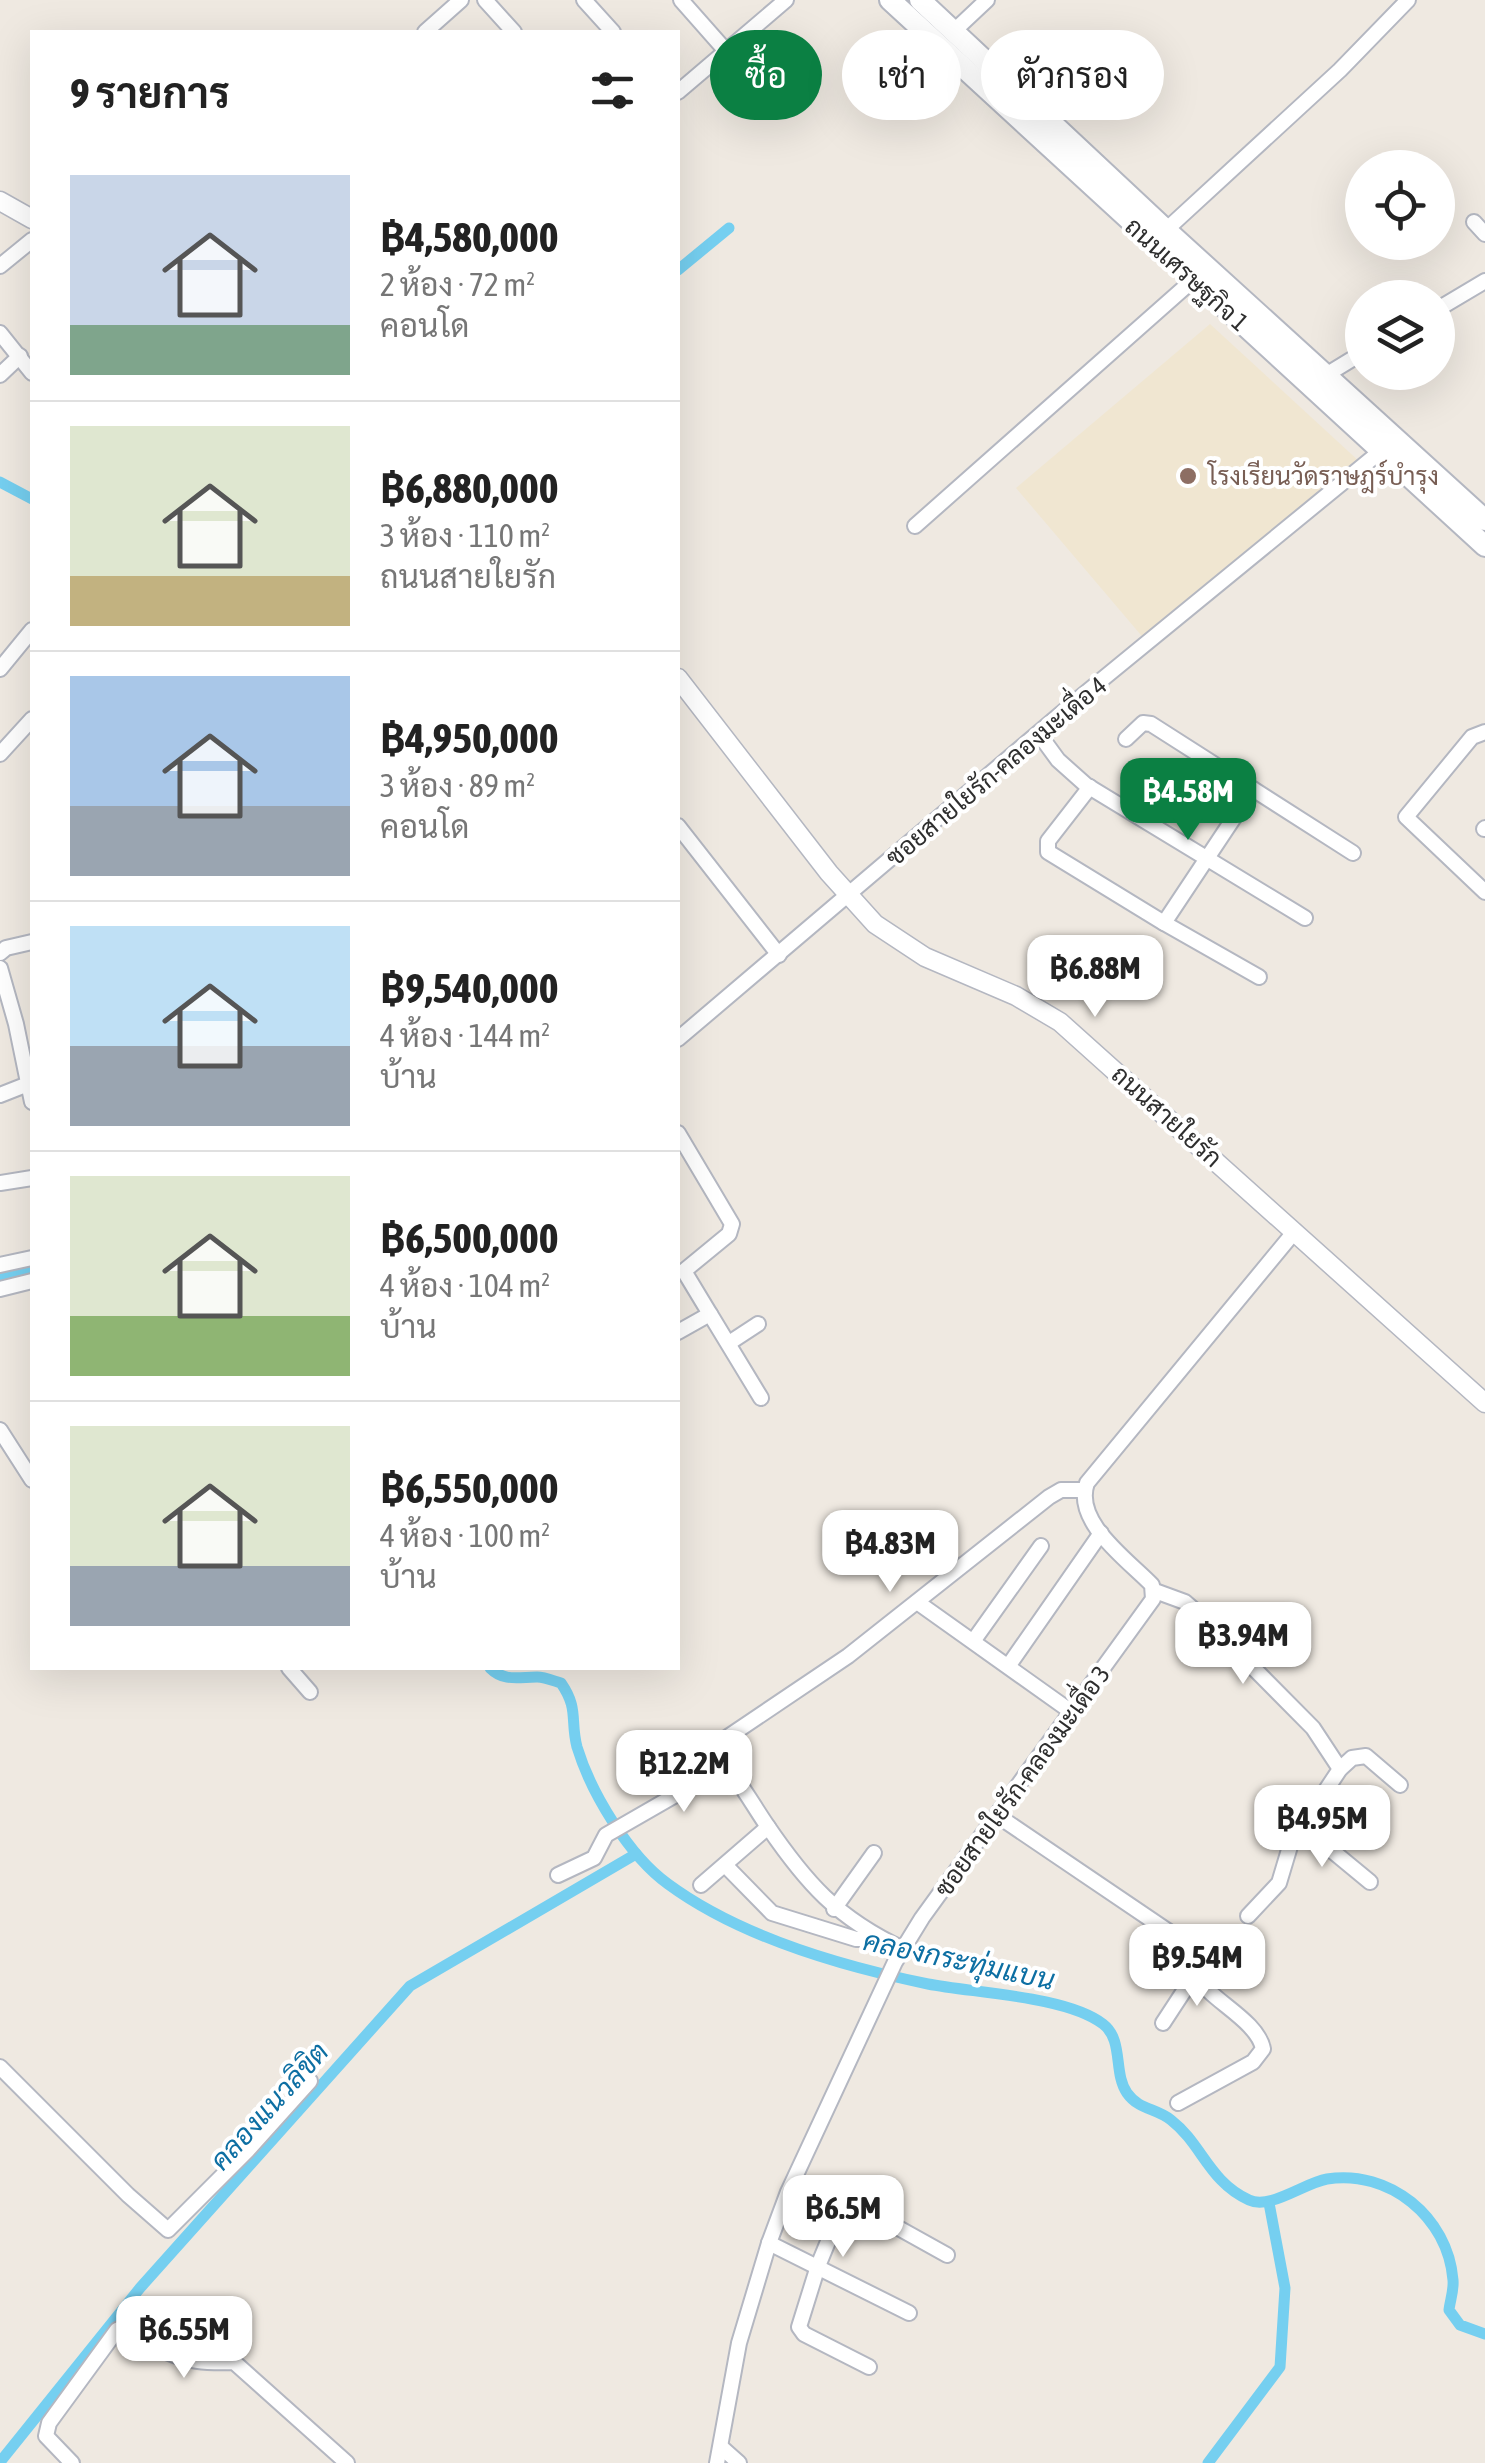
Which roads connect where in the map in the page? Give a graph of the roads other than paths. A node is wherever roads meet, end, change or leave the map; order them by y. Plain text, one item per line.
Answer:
1 (461, 0) edge
2 (485, 0) edge
3 (584, 0) edge
4 (682, 0) edge
5 (786, 0) edge
6 (890, 0) edge
7 (920, 0) edge
8 (987, 0) edge
9 (1408, 0) edge
10 (427, 30) edge
11 (512, 30) edge
12 (611, 30) edge
13 (751, 30) edge
14 (953, 30) edge
15 (955, 30) edge
16 (710, 33) edge
17 (961, 38) edge
18 (710, 65) edge
19 (680, 90) edge
20 (0, 200) edge
21 (30, 218) edge
22 (1166, 230) junction
23 (30, 242) edge
24 (0, 266) edge
25 (1193, 280) junction
26 (1485, 281) edge
27 (1455, 299) edge
28 (0, 332) edge
29 (20, 356) junction
30 (1345, 363) edge
31 (30, 369) edge
32 (0, 374) edge
33 (1326, 375) junction
34 (1381, 450) junction
35 (1485, 520) edge
36 (915, 526) dead end
37 (1485, 546) edge
38 (30, 632) edge
39 (0, 668) edge
40 (680, 681) edge
41 (30, 721) edge
42 (1485, 732) edge
43 (1038, 734) junction
44 (1126, 740) dead end
45 (0, 754) edge
46 (1090, 787) junction
47 (1253, 789) junction
48 (680, 829) edge
49 (1354, 853) dead end
50 (1205, 858) junction
51 (1485, 892) edge
52 (850, 896) junction
53 (1305, 918) dead end
54 (1164, 924) junction
55 (30, 942) edge
56 (0, 953) edge
57 (779, 955) junction
58 (0, 968) edge
59 (1260, 977) dead end
60 (680, 1034) edge
61 (28, 1084) junction
62 (30, 1093) edge
63 (0, 1095) edge
64 (680, 1136) edge
65 (30, 1178) edge
66 (0, 1183) edge
67 (1295, 1231) junction
68 (30, 1258) edge
69 (0, 1264) edge
70 (30, 1282) edge
71 (0, 1290) edge
72 (710, 1314) junction
73 (758, 1324) dead end
74 (680, 1331) edge
75 (729, 1343) junction
76 (761, 1398) dead end
77 (1485, 1403) edge
78 (0, 1430) edge
79 (30, 1477) edge
80 (1084, 1490) junction
81 (1101, 1533) junction
82 (1040, 1546) dead end
83 (1155, 1591) junction
84 (917, 1602) junction
85 (974, 1640) junction
86 (1009, 1665) junction
87 (292, 1670) edge
88 (310, 1692) dead end
89 (1073, 1713) junction
90 (706, 1751) dead end
91 (1340, 1769) junction
92 (1400, 1785) dead end
93 (998, 1816) junction
94 (1301, 1825) junction
95 (768, 1827) junction
96 (874, 1854) dead end
97 (725, 1865) junction
98 (558, 1875) dead end
99 (1370, 1882) dead end
100 (701, 1885) dead end
101 (834, 1909) junction
102 (1248, 1916) dead end
103 (883, 1939) junction
104 (899, 1955) junction
105 (1197, 1971) junction
106 (1163, 2024) dead end
107 (0, 2067) edge
108 (310, 2081) dead end
109 (1178, 2103) dead end
110 (769, 2243) junction
111 (946, 2255) dead end
112 (818, 2266) junction
113 (909, 2313) dead end
114 (869, 2368) dead end
115 (721, 2447) junction
116 (72, 2463) edge
117 (347, 2463) edge
118 (717, 2463) edge
119 (739, 2463) edge

1 - 10 street
2 - 11 street
3 - 12 street
4 - 16 street
5 - 13 street
6 - 25 main road, ถนนเศรษฐกิจ 1
7 - 14 main road, ถนนเศรษฐกิจ 1
8 - 15 street
9 - 22 street
17 - 22 main road, ถนนเศรษฐกิจ 1
18 - 19 street
20 - 21 street
22 - 33 main road, ถนนเศรษฐกิจ 1
23 - 24 street
25 - 34 main road, ถนนเศรษฐกิจ 1
25 - 36 street
26 - 27 street
28 - 29 street
29 - 31 street
29 - 32 street
30 - 33 street
33 - 35 main road, ถนนเศรษฐกิจ 1
34 - 37 main road, ถนนเศรษฐกิจ 1
34 - 43 street, ซอยสายใยรัก-คลองมะเดื่อ 4
38 - 39 street
40 - 52 street, ถนนสายใยรัก
41 - 45 street
42 - 51 street
43 - 46 street
43 - 52 street, ซอยสายใยรัก-คลองมะเดื่อ 4
44 - 47 street
46 - 50 street
46 - 54 street
47 - 49 street
47 - 50 street
48 - 57 street
50 - 53 street
50 - 54 street
52 - 57 street, ซอยสายใยรัก-คลองมะเดื่อ 4
52 - 67 street, ถนนสายใยรัก
54 - 59 street
55 - 56 street
57 - 60 street, ซอยสายใยรัก-คลองมะเดื่อ 4
58 - 61 street
61 - 62 street
61 - 63 street
64 - 72 street
65 - 66 street
67 - 77 street, ถนนสายใยรัก
67 - 80 street
68 - 69 street
70 - 71 street
72 - 74 street
72 - 75 street
73 - 75 street
75 - 76 street
78 - 79 street
80 - 81 street
80 - 84 street
81 - 83 street
81 - 86 street
82 - 85 street
83 - 89 street, ซอยสายใยรัก-คลองมะเดื่อ 3
83 - 91 street
84 - 85 street
84 - 90 street
85 - 86 street
86 - 89 street
87 - 88 street
89 - 93 street, ซอยสายใยรัก-คลองมะเดื่อ 3
91 - 92 street
91 - 94 street
93 - 104 street, ซอยสายใยรัก-คลองมะเดื่อ 3
93 - 105 street
94 - 99 street
94 - 102 street
95 - 97 street
95 - 98 street
95 - 101 street
96 - 101 street
97 - 100 street
97 - 103 street
101 - 103 street
103 - 104 street
104 - 110 street, ซอยสายใยรัก-คลองมะเดื่อ 3
105 - 106 street
105 - 109 street
107 - 108 street
110 - 112 street
110 - 115 street, ซอยสายใยรัก-คลองมะเดื่อ 3
111 - 112 street
112 - 113 street
112 - 114 street
115 - 118 street, ซอยสายใยรัก-คลองมะเดื่อ 3
115 - 119 street
116 - 117 street

